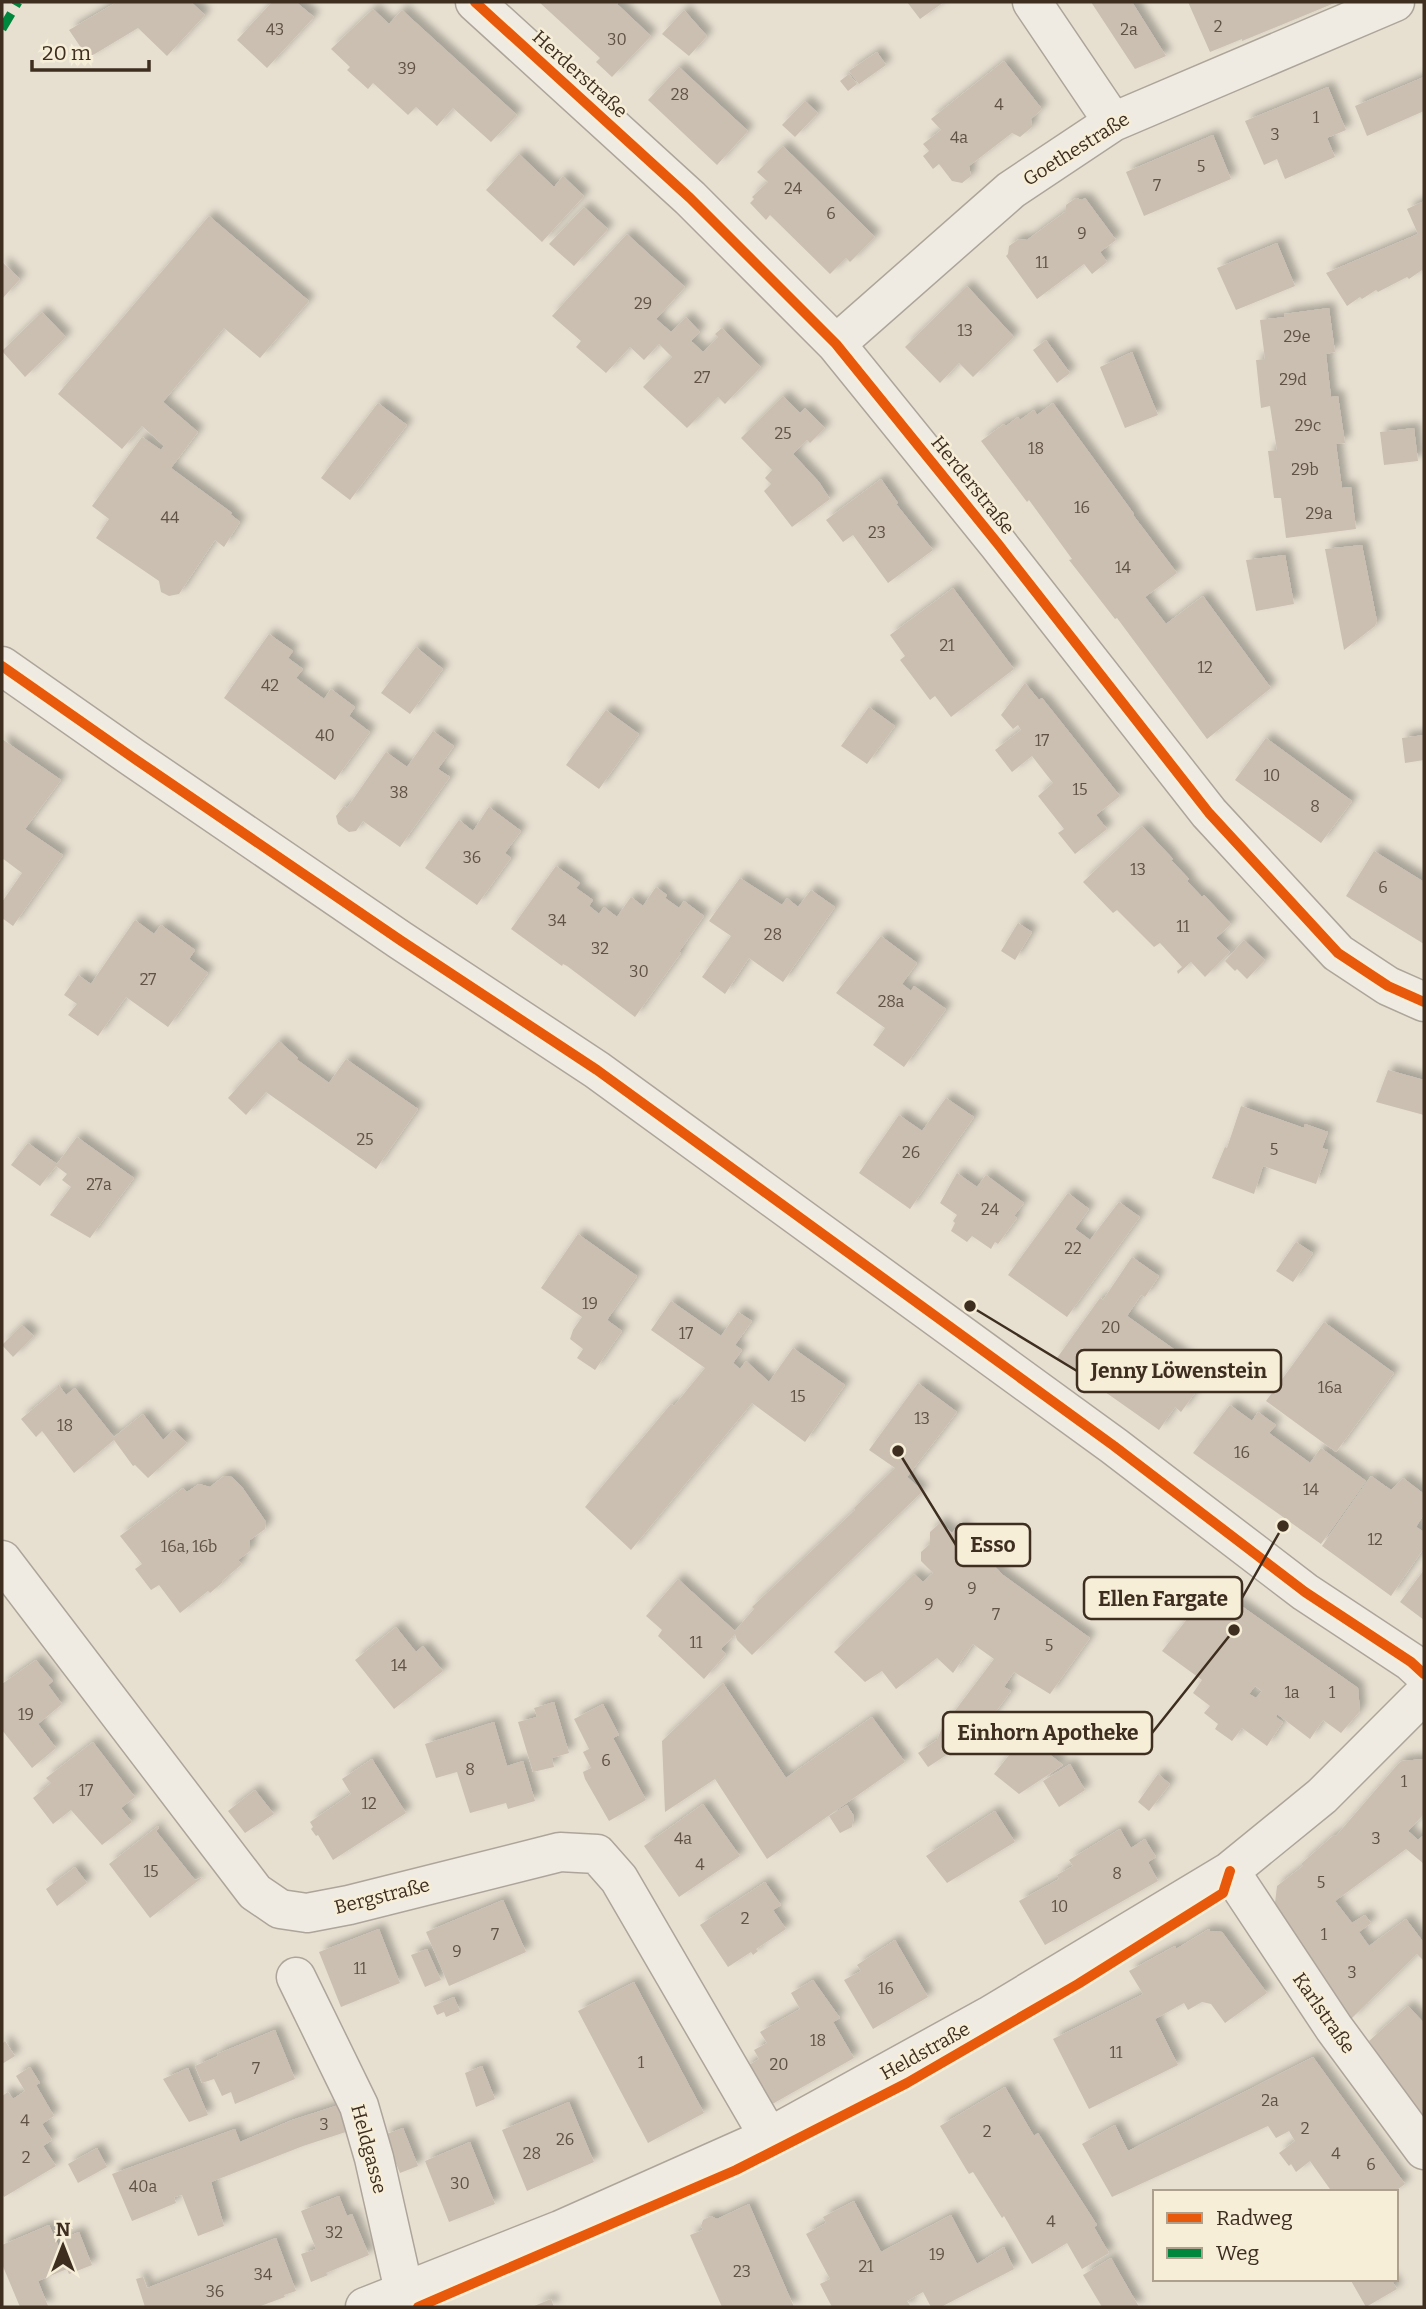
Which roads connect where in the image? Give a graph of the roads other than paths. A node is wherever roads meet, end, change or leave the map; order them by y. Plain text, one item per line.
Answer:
1 (475, 2) edge
2 (1032, 2) edge
3 (1395, 2) edge
4 (1113, 122) junction
5 (836, 344) junction
6 (2, 666) edge
7 (1424, 1002) edge
8 (2, 1560) edge
9 (1424, 1674) edge
10 (1424, 1694) edge
11 (1230, 1871) junction
12 (296, 1977) dead end
13 (769, 2137) junction
14 (1424, 2150) edge
15 (404, 2291) junction
16 (365, 2307) edge

1 - 5 street, Herderstraße
2 - 4 street
3 - 4 street, Goethestraße
4 - 5 street, Goethestraße
5 - 7 street, Herderstraße
6 - 9 street
8 - 13 street, Bergstraße
10 - 11 street, Heldstraße
11 - 13 street, Heldstraße
11 - 14 street, Karlstraße
12 - 15 street, Heldgasse
13 - 15 street, Heldstraße
15 - 16 street, Heldstraße

